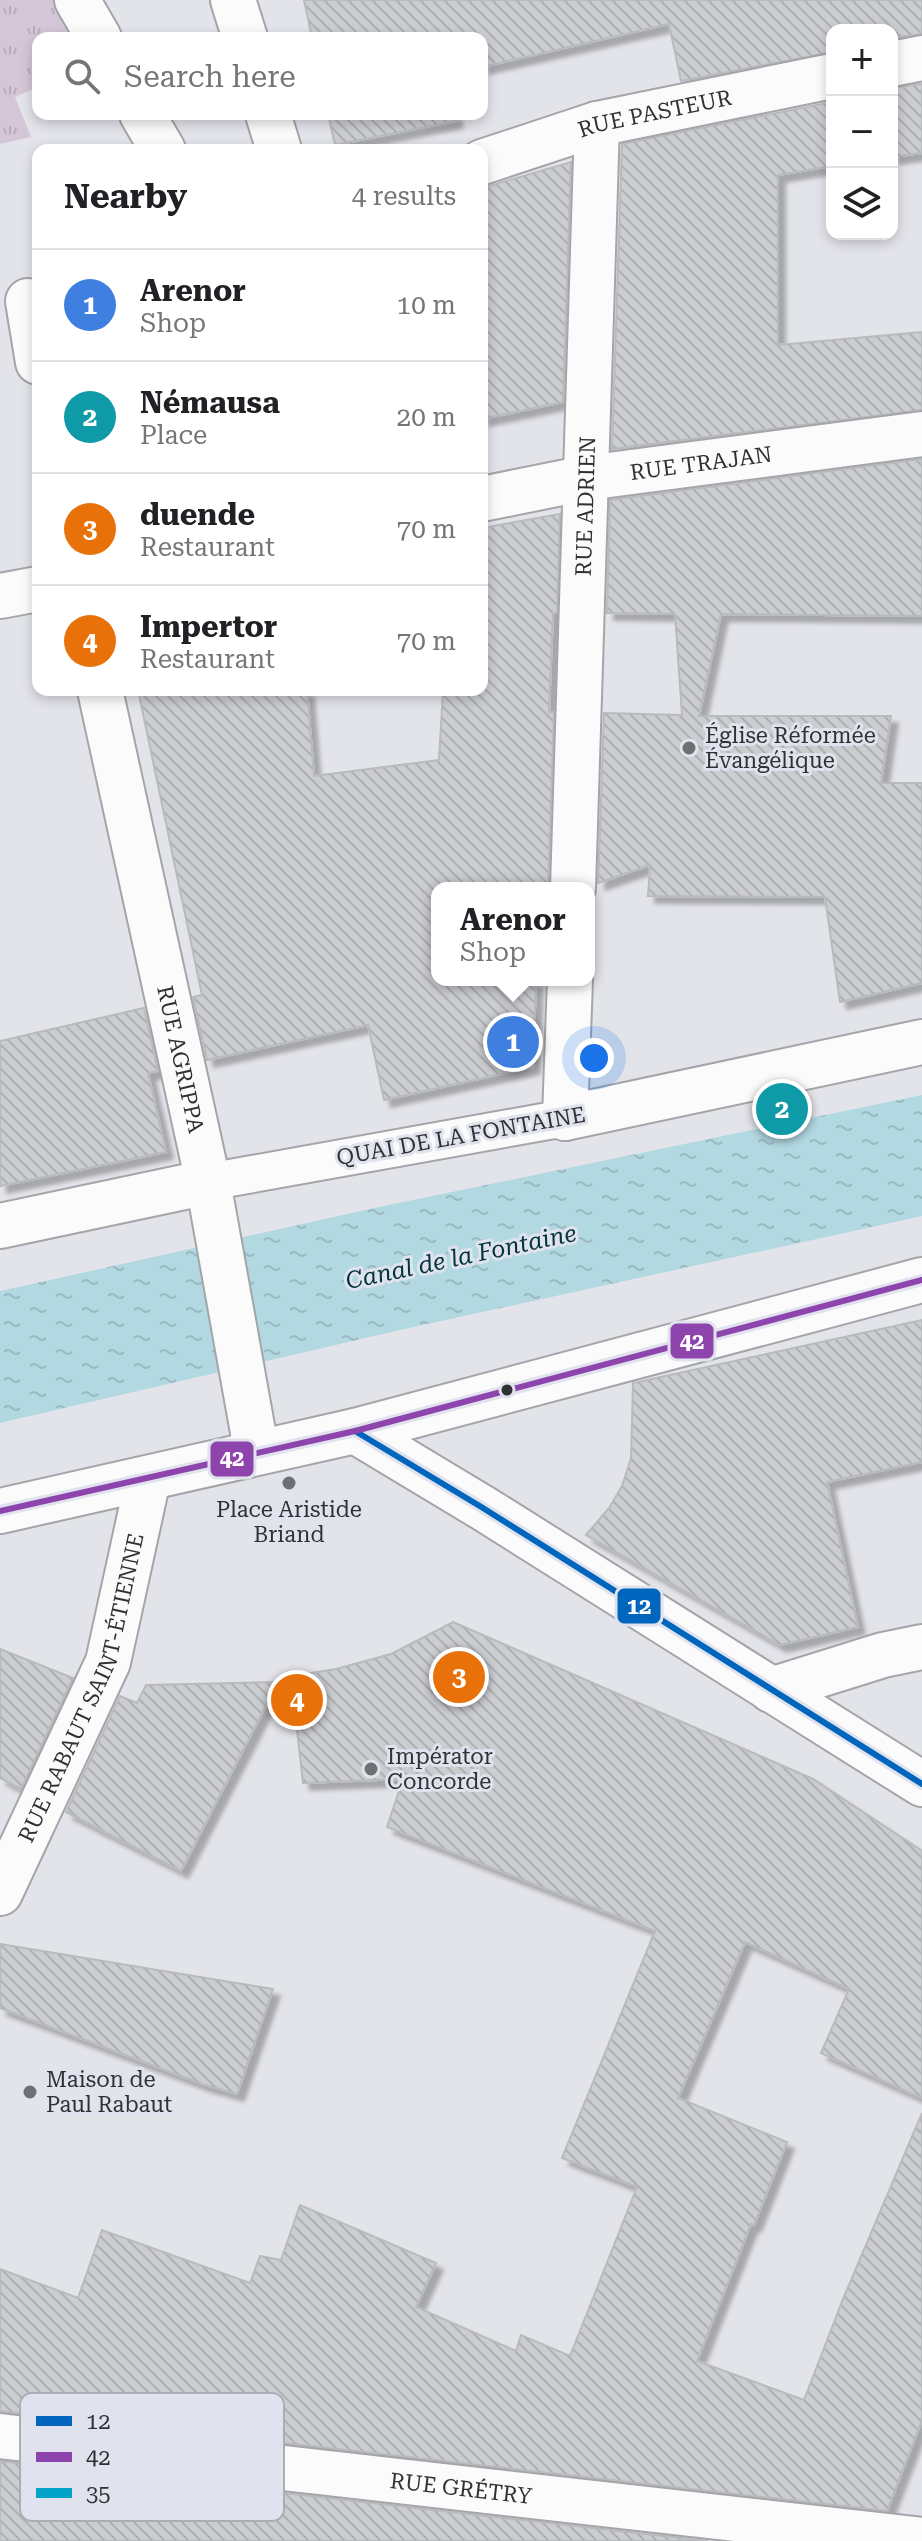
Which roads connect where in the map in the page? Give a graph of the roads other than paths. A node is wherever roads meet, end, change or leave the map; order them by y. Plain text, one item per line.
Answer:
1 (77, 0) edge
2 (233, 0) edge
3 (96, 32) edge
4 (243, 32) edge
5 (922, 58) edge
6 (898, 63) edge
7 (826, 77) edge
8 (146, 120) edge
9 (270, 120) edge
10 (597, 124) junction
11 (160, 144) edge
12 (277, 144) edge
13 (488, 160) edge
14 (22, 303) edge
15 (32, 340) edge
16 (922, 434) edge
17 (586, 478) junction
18 (488, 498) edge
19 (32, 590) edge
20 (0, 596) edge
21 (101, 696) edge
22 (573, 882) edge
23 (570, 986) edge
24 (922, 1042) edge
25 (565, 1118) junction
26 (211, 1200) junction
27 (0, 1226) edge
28 (922, 1280) edge
29 (355, 1431) junction
30 (253, 1442) junction
31 (148, 1479) junction
32 (0, 1511) edge
33 (922, 1647) edge
34 (771, 1690) junction
35 (922, 1784) edge
36 (0, 1893) edge
37 (0, 2436) edge
38 (20, 2438) edge
39 (284, 2468) edge
40 (922, 2540) edge

1 - 3 street
2 - 4 street
5 - 6 street
7 - 10 street, RUE PASTEUR
8 - 11 street
9 - 12 street
10 - 13 street, RUE PASTEUR
10 - 17 street, RUE ADRIEN
14 - 15 street
16 - 17 street, RUE TRAJAN
17 - 18 street, RUE TRAJAN
17 - 22 street, RUE ADRIEN
19 - 20 street
21 - 26 street, RUE AGRIPPA
23 - 25 street
24 - 25 street, QUAI DE LA FONTAINE
25 - 26 lane, QUAI DE LA FONTAINE
26 - 27 street, QUAI DE LA FONTAINE
26 - 30 street, RUE AGRIPPA
28 - 29 street
29 - 30 street
29 - 34 street
30 - 31 street
31 - 32 street
31 - 36 street, RUE RABAUT SAINT-ÉTIENNE
33 - 34 street
34 - 35 street
37 - 38 street, RUE GRÉTRY
39 - 40 street, RUE GRÉTRY

